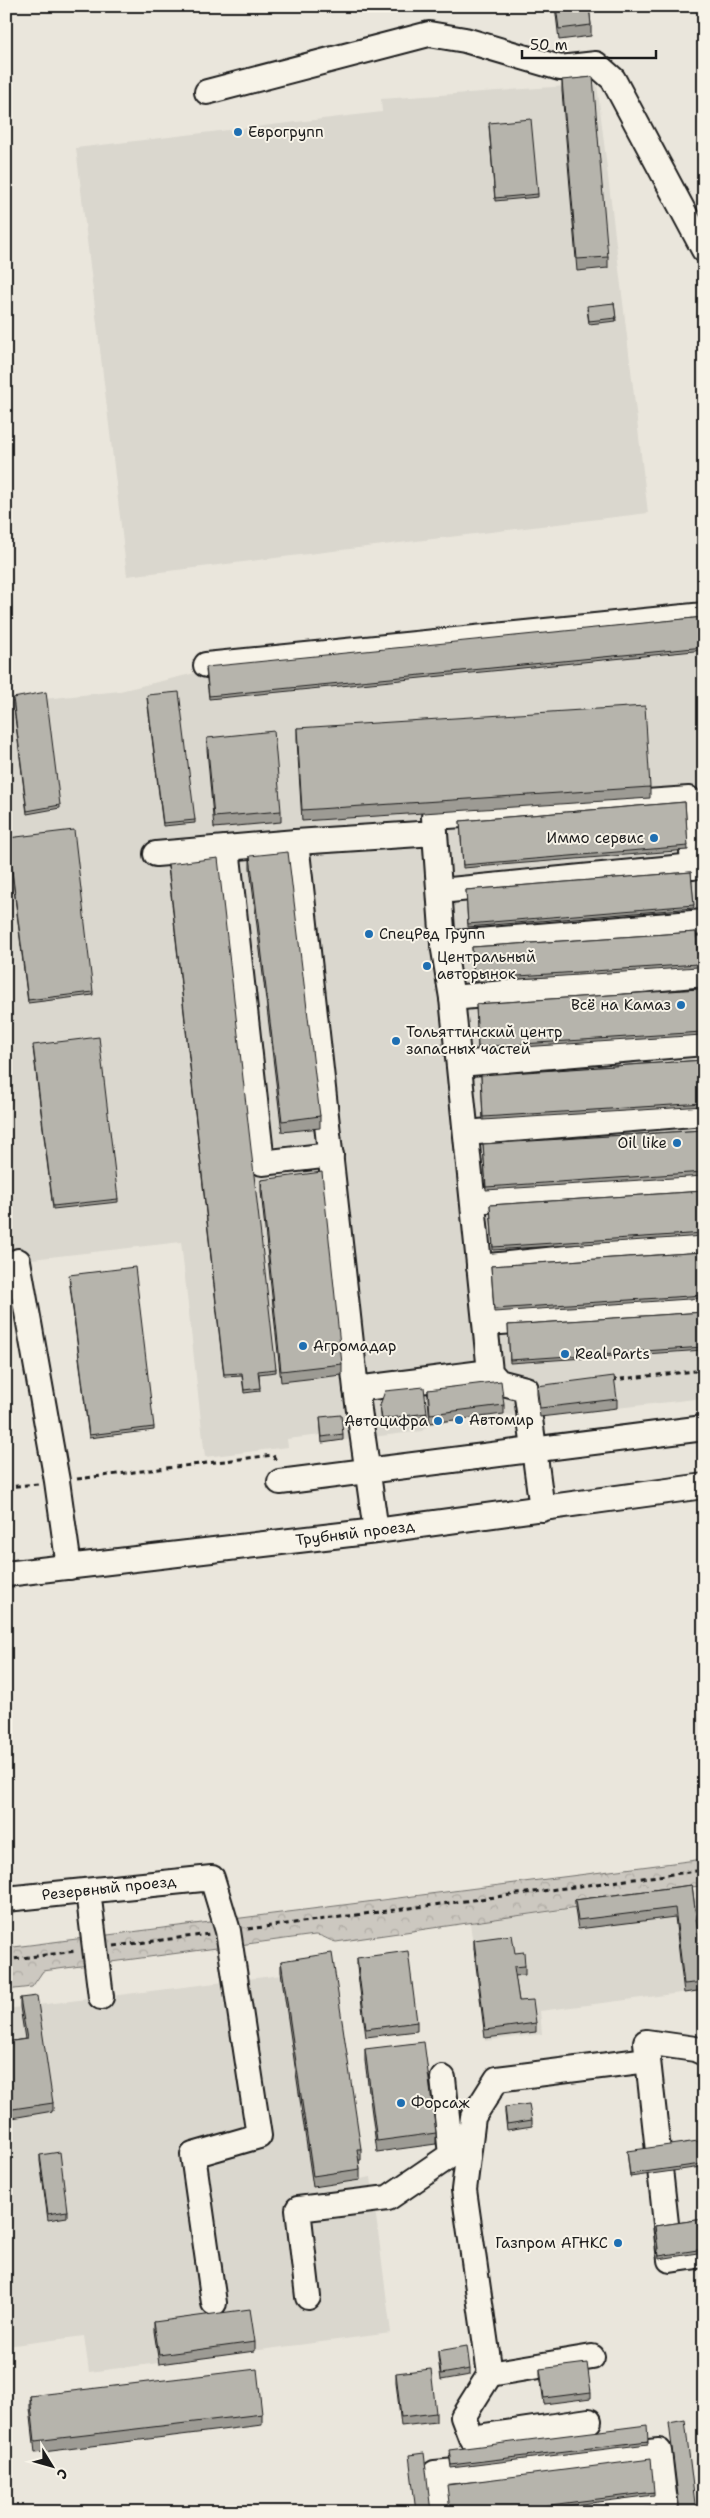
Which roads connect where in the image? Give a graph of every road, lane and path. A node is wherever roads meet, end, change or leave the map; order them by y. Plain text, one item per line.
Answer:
1 (207, 92) dead end
2 (704, 250) edge
3 (704, 615) edge
4 (206, 664) dead end
5 (435, 833) junction
6 (296, 842) junction
7 (227, 848) junction
8 (156, 854) dead end
9 (699, 866) edge
10 (440, 891) junction
11 (704, 922) edge
12 (444, 944) junction
13 (704, 974) edge
14 (452, 998) junction
15 (704, 1043) edge
16 (459, 1064) junction
17 (704, 1113) edge
18 (466, 1133) junction
19 (331, 1155) junction
20 (704, 1183) edge
21 (473, 1201) junction
22 (704, 1244) edge
23 (18, 1261) dead end
24 (480, 1267) junction
25 (704, 1308) edge
26 (486, 1323) junction
27 (704, 1370) edge
28 (490, 1372) junction
29 (610, 1380) edge
30 (356, 1389) junction
31 (704, 1428) edge
32 (534, 1449) junction
33 (368, 1471) junction
34 (57, 1481) junction
35 (283, 1481) joint
36 (704, 1486) edge
37 (6, 1487) edge
38 (542, 1509) junction
39 (376, 1530) junction
40 (69, 1567) junction
41 (6, 1574) edge
42 (704, 1870) edge
43 (88, 1891) junction
44 (6, 1899) edge
45 (228, 1931) junction
46 (95, 1948) junction
47 (6, 1960) edge
48 (101, 1997) dead end
49 (647, 2051) junction
50 (704, 2053) edge
51 (442, 2078) dead end
52 (704, 2255) edge
53 (308, 2297) dead end
54 (214, 2303) dead end
55 (592, 2357) dead end
56 (490, 2374) junction
57 (589, 2421) dead end
58 (666, 2506) edge
59 (440, 2512) edge
60 (564, 2512) edge

1 - 2 street
3 - 4 street
5 - 6 street
5 - 9 street
5 - 10 street
6 - 7 street
6 - 19 street
7 - 8 street
7 - 19 street
9 - 10 street
10 - 12 street
11 - 12 street
12 - 14 street
13 - 14 street
14 - 16 street
15 - 16 street
16 - 18 street
17 - 18 street
18 - 21 street
19 - 30 street
20 - 21 street
21 - 24 street
22 - 24 street
23 - 34 street
24 - 26 street
25 - 26 street
26 - 28 street
27 - 29 path
28 - 30 street
28 - 32 street
30 - 33 street
31 - 32 street
32 - 33 street
32 - 38 street
33 - 35 street
33 - 39 street
34 - 35 path
34 - 37 path
34 - 40 street
36 - 38 street, Трубный проезд
38 - 39 street, Трубный проезд
39 - 40 street, Трубный проезд
40 - 41 street, Трубный проезд
42 - 45 path
43 - 44 street, Резервный проезд
43 - 45 street, Резервный проезд
43 - 46 street
45 - 46 path
45 - 54 street
46 - 47 path
46 - 48 street
49 - 50 street
49 - 52 street
49 - 56 street
51 - 53 street
55 - 56 street
56 - 57 street
58 - 59 street
58 - 60 street

